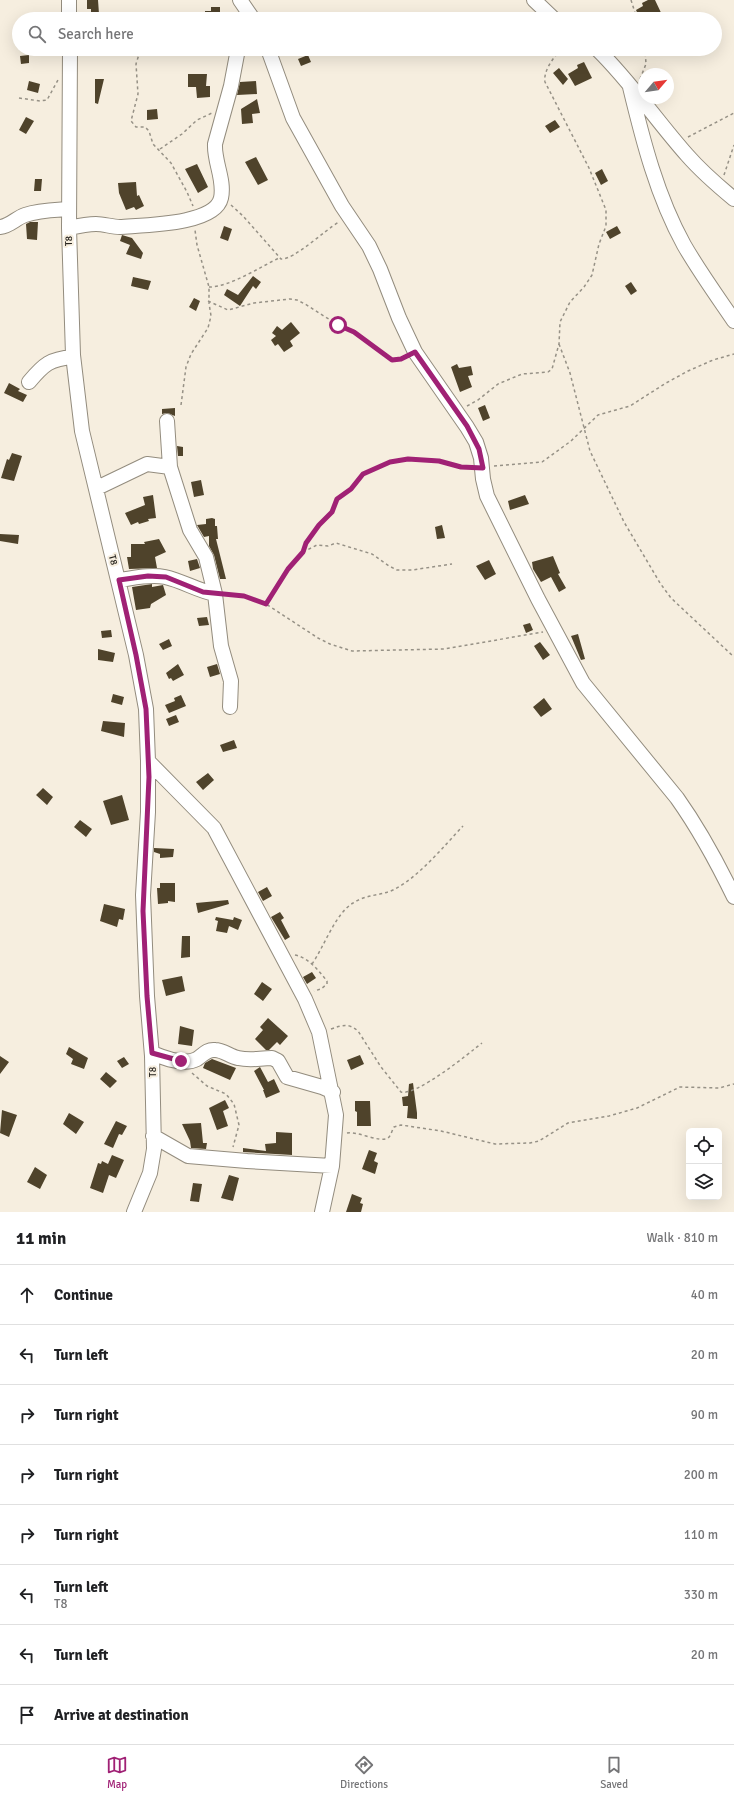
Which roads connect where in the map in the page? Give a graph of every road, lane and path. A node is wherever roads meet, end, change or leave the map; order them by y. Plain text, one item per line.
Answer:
1 (69, 0) edge
2 (534, 0) edge
3 (631, 0) edge
4 (242, 2) edge
5 (69, 12) edge
6 (241, 12) edge
7 (248, 12) edge
8 (547, 12) edge
9 (635, 12) edge
10 (70, 56) edge
11 (138, 56) edge
12 (237, 56) edge
13 (271, 56) edge
14 (555, 56) edge
15 (603, 56) edge
16 (645, 56) edge
17 (61, 75) dead end
18 (633, 89) junction
19 (19, 98) dead end
20 (224, 110) junction
21 (734, 113) edge
22 (677, 143) junction
23 (734, 145) edge
24 (159, 150) junction
25 (719, 186) junction
26 (222, 197) junction
27 (734, 199) edge
28 (69, 209) junction
29 (349, 217) junction
30 (196, 218) junction
31 (0, 227) edge
32 (69, 228) junction
33 (278, 258) junction
34 (209, 287) junction
35 (208, 301) junction
36 (734, 321) edge
37 (559, 344) junction
38 (415, 352) junction
39 (734, 354) edge
40 (73, 357) junction
41 (29, 382) dead end
42 (182, 405) dead end
43 (457, 413) junction
44 (167, 421) dead end
45 (583, 428) junction
46 (170, 467) junction
47 (483, 468) junction
48 (97, 488) junction
49 (303, 552) junction
50 (452, 564) dead end
51 (119, 580) junction
52 (215, 594) junction
53 (266, 604) junction
54 (554, 630) junction
55 (734, 657) edge
56 (230, 707) dead end
57 (148, 761) junction
58 (463, 826) dead end
59 (734, 897) edge
60 (283, 961) junction
61 (312, 964) junction
62 (303, 995) junction
63 (319, 1032) junction
64 (482, 1043) dead end
65 (152, 1053) junction
66 (181, 1061) junction
67 (734, 1084) edge
68 (332, 1092) junction
69 (153, 1136) junction
70 (335, 1136) junction
71 (227, 1160) junction
72 (332, 1166) junction
73 (134, 1212) edge
74 (322, 1212) edge

1 - 5 street
2 - 8 street
3 - 9 path
4 - 6 street
4 - 7 street
10 - 28 street, T8
11 - 24 path
12 - 20 street
13 - 29 street
14 - 37 path
15 - 18 street
16 - 18 path
17 - 19 path
18 - 22 street
18 - 36 street
20 - 24 path
20 - 26 street
21 - 22 path
22 - 25 street
23 - 25 path
24 - 30 path
25 - 27 street
26 - 30 street
26 - 33 path
28 - 31 street
28 - 32 street, T8
29 - 33 path
29 - 38 street
30 - 32 street
30 - 34 path
32 - 40 street, T8
33 - 34 path
34 - 35 path
35 - 38 path
35 - 42 path
37 - 43 path
37 - 45 path
38 - 43 street
39 - 45 path
40 - 41 street
40 - 48 street, T8
43 - 47 street
44 - 46 street
45 - 47 path
45 - 55 path
46 - 48 street
46 - 52 street
47 - 49 path
47 - 54 street
48 - 51 street, T8
49 - 50 path
49 - 53 path
51 - 52 street
51 - 57 street, T8
52 - 53 path
52 - 56 street
53 - 54 path
54 - 59 street
57 - 60 street
57 - 65 street, T8
58 - 61 path
60 - 61 path
60 - 62 street
61 - 62 path
62 - 63 street
63 - 64 path
63 - 68 street
65 - 66 street
65 - 69 street, T8
66 - 68 street
66 - 71 path
67 - 70 path
68 - 70 street
69 - 71 street
69 - 73 street, T8
70 - 72 street
71 - 72 street
72 - 74 street

